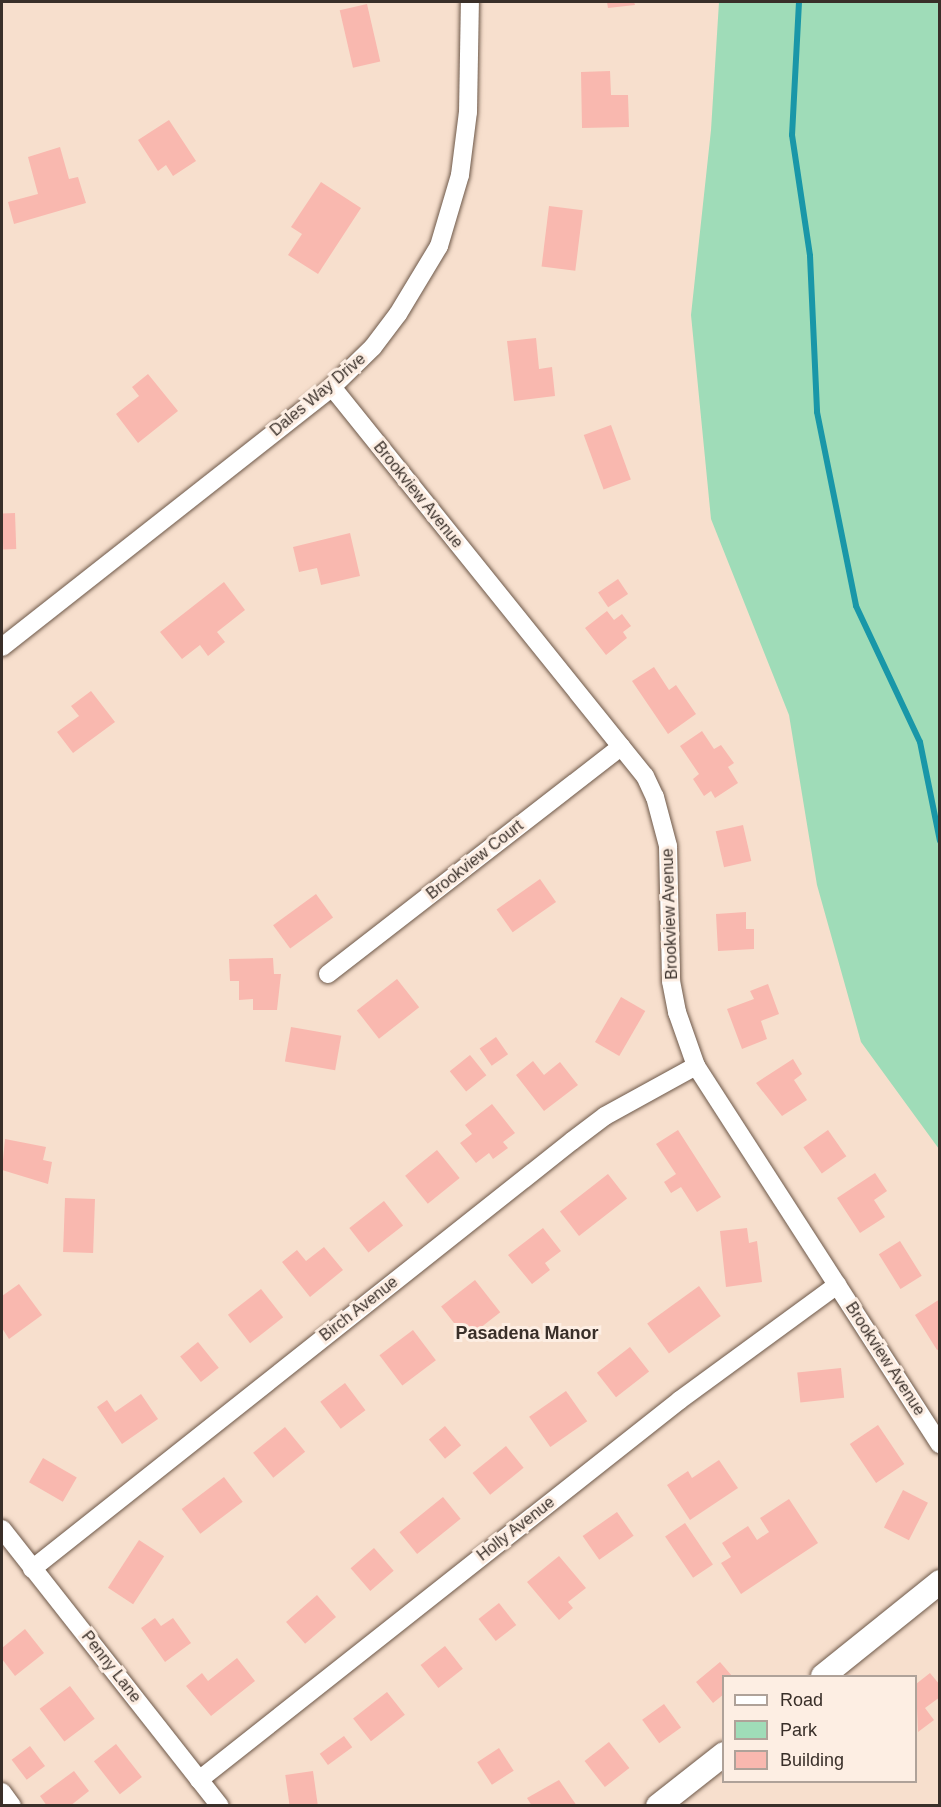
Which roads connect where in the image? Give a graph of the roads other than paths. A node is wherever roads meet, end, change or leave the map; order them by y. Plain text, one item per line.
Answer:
1 (470, 2) edge
2 (332, 387) junction
3 (2, 648) edge
4 (621, 747) junction
5 (328, 974) dead end
6 (696, 1066) junction
7 (837, 1285) junction
8 (939, 1444) edge
9 (2, 1529) edge
10 (32, 1569) junction
11 (939, 1582) edge
12 (826, 1675) edge
13 (722, 1755) edge
14 (199, 1780) junction
15 (2, 1792) edge
16 (12, 1806) edge
17 (220, 1806) edge
18 (658, 1806) edge

1 - 2 street, Dales Way Drive
2 - 3 street, Dales Way Drive
2 - 4 street, Brookview Avenue
4 - 5 street, Brookview Court
4 - 6 street, Brookview Avenue
6 - 7 street, Brookview Avenue
6 - 10 street, Birch Avenue
7 - 8 street, Brookview Avenue
7 - 14 street, Holly Avenue
9 - 10 street, Penny Lane
10 - 14 street, Penny Lane
11 - 12 main road
13 - 18 main road
14 - 17 street, Penny Lane
15 - 16 street

